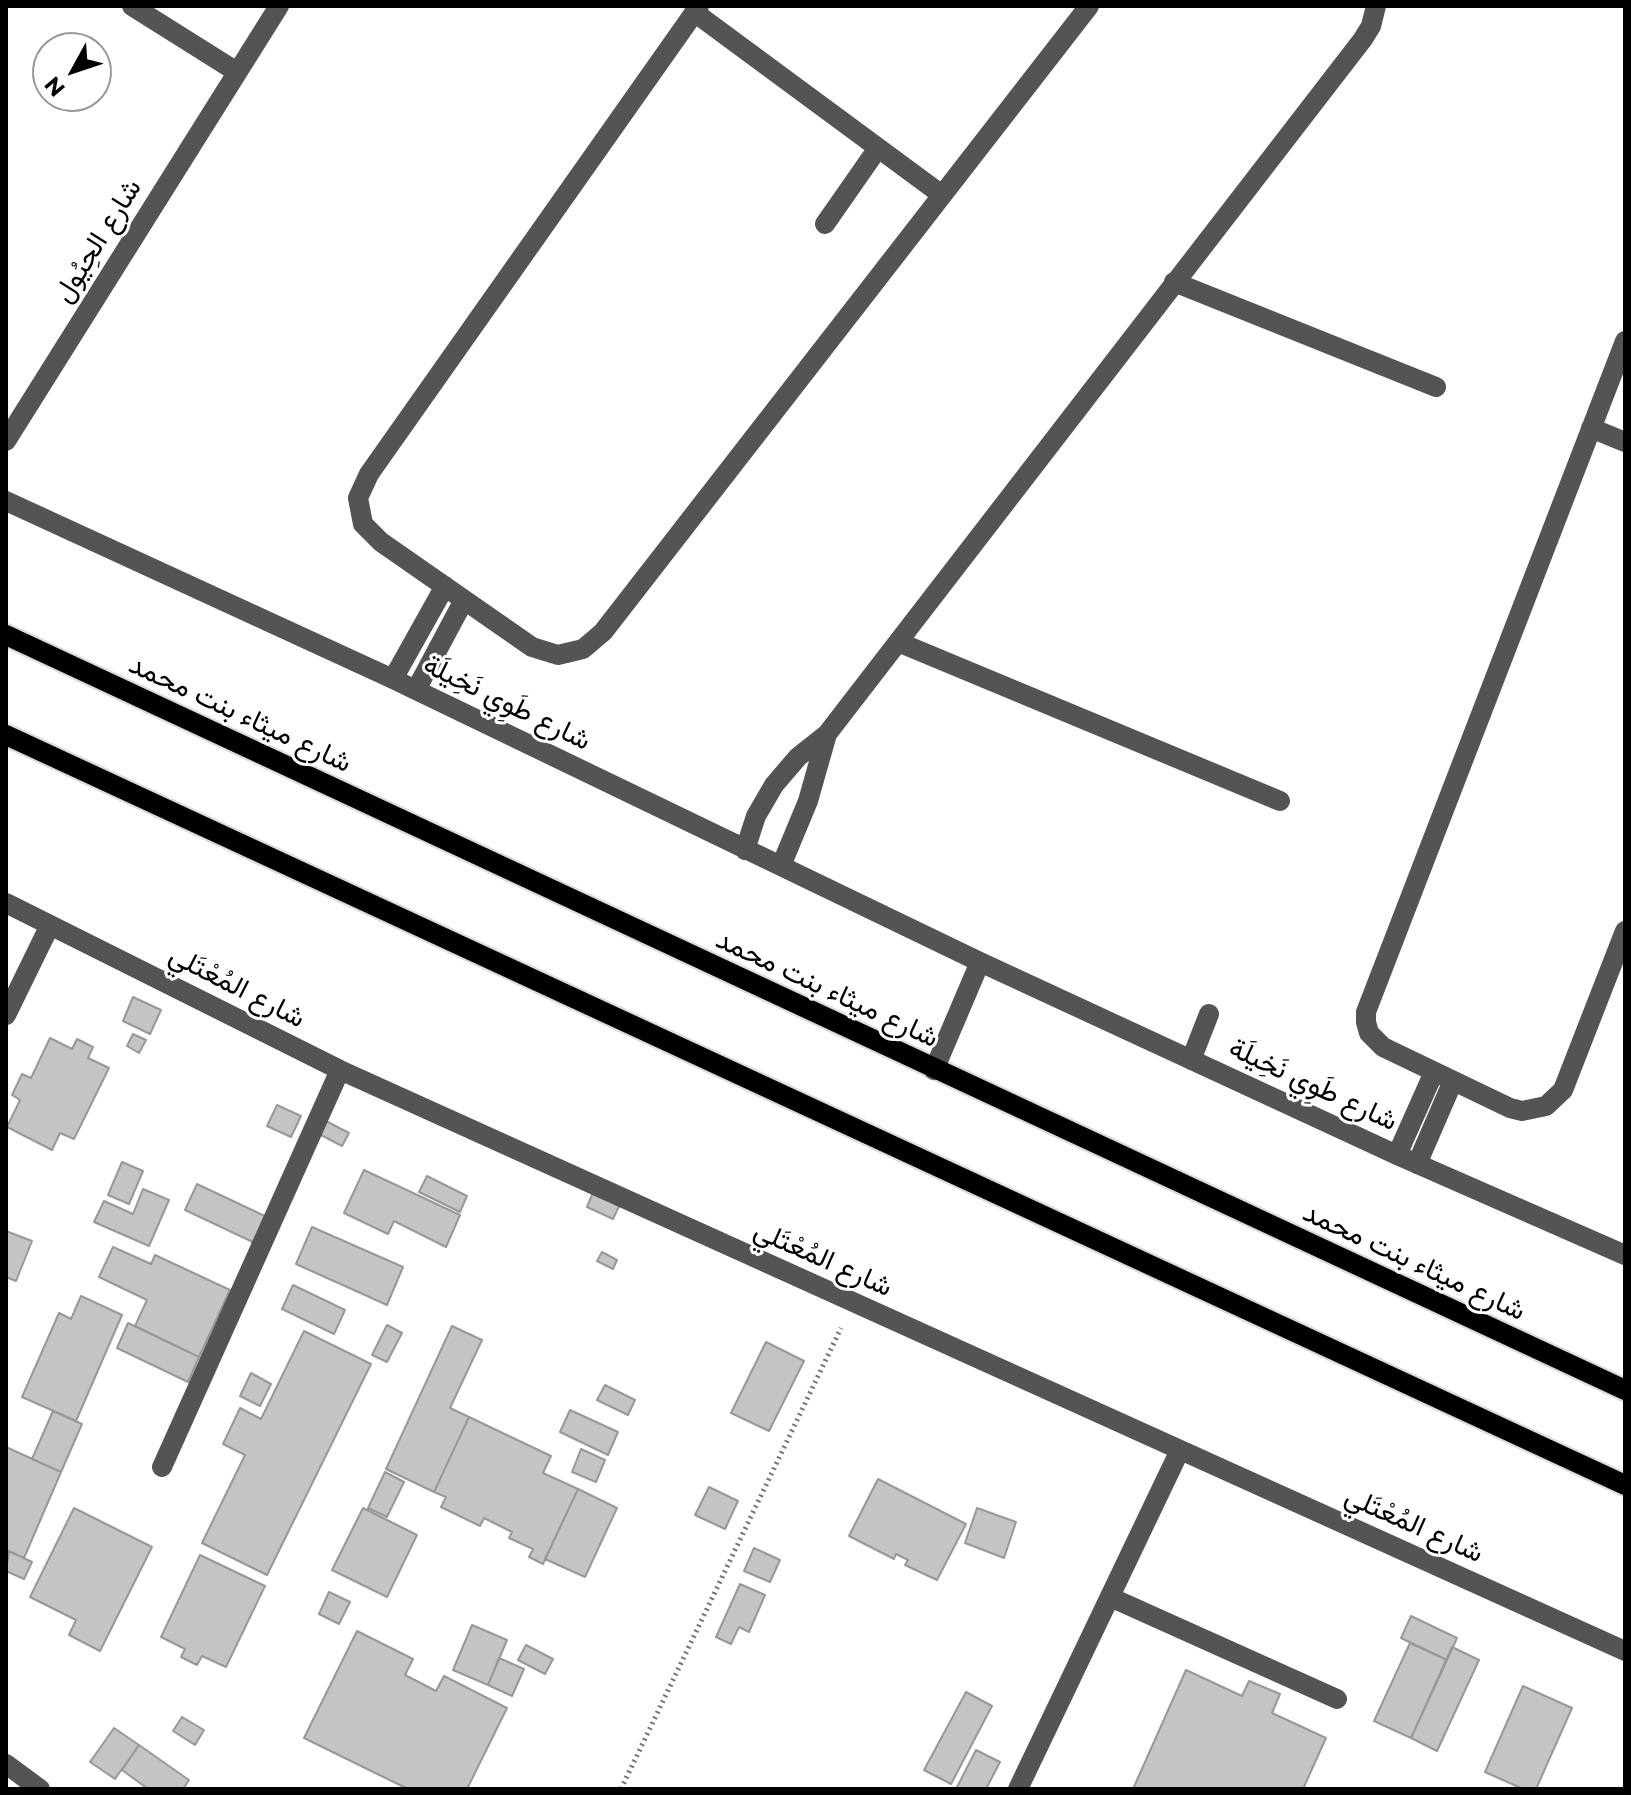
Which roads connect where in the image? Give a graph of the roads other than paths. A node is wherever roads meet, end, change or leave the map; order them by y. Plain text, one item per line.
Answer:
1 (132, 6) edge
2 (279, 6) edge
3 (1089, 6) edge
4 (1376, 6) edge
5 (696, 9) edge
6 (237, 72) junction
7 (878, 148) junction
8 (942, 195) junction
9 (825, 224) dead end
10 (1174, 282) junction
11 (1625, 341) edge
12 (1617, 384) edge
13 (1436, 387) dead end
14 (1591, 428) junction
15 (6, 441) edge
16 (1625, 442) edge
17 (6, 501) edge
18 (445, 586) junction
19 (464, 600) junction
20 (6, 635) edge
21 (898, 642) junction
22 (393, 679) junction
23 (416, 690) junction
24 (827, 734) junction
25 (6, 735) edge
26 (1280, 801) dead end
27 (745, 850) junction
28 (781, 866) junction
29 (6, 903) edge
30 (50, 925) junction
31 (1625, 931) edge
32 (980, 962) junction
33 (1209, 1014) dead end
34 (6, 1015) edge
35 (1191, 1060) junction
36 (340, 1070) junction
37 (934, 1070) junction
38 (1434, 1072) junction
39 (1453, 1081) junction
40 (1397, 1155) junction
41 (1417, 1164) junction
42 (1625, 1255) edge
43 (1625, 1390) edge
44 (1180, 1450) junction
45 (162, 1467) dead end
46 (1625, 1485) edge
47 (1110, 1597) junction
48 (1625, 1651) edge
49 (1337, 1699) dead end
50 (6, 1764) edge
51 (40, 1789) edge
52 (1018, 1789) edge

1 - 6 street
2 - 6 street, شارع الحِيُول
3 - 8 street
4 - 10 street
5 - 7 street
5 - 18 street
6 - 15 street, شارع الحِيُول
7 - 8 street
7 - 9 street
8 - 19 street
10 - 13 street
10 - 21 street
11 - 12 street
12 - 14 street
14 - 16 street
14 - 38 street
17 - 22 street, شارع طَوِي نَخِيلَة
18 - 19 street
18 - 22 street
19 - 23 street
20 - 37 main road, شارع ميثاء بنت محمد
21 - 24 street
21 - 26 street
22 - 23 street, شارع طَوِي نَخِيلَة
23 - 27 street, شارع طَوِي نَخِيلَة
24 - 27 street
24 - 28 street
25 - 46 main road
27 - 28 street, شارع طَوِي نَخِيلَة
28 - 32 street, شارع طَوِي نَخِيلَة
29 - 30 street, شارع المُعْتَلي
30 - 34 street
30 - 36 street, شارع المُعْتَلي
31 - 39 street
32 - 35 street, شارع طَوِي نَخِيلَة
32 - 37 street
33 - 35 street
35 - 40 street, شارع طَوِي نَخِيلَة
36 - 44 street, شارع المُعْتَلي
36 - 45 street
37 - 43 main road, شارع ميثاء بنت محمد
38 - 39 street
38 - 40 street
39 - 41 street
40 - 41 street, شارع طَوِي نَخِيلَة
41 - 42 street, شارع طَوِي نَخِيلَة
44 - 47 street
44 - 48 street, شارع المُعْتَلي
47 - 49 street
47 - 52 street
50 - 51 street

